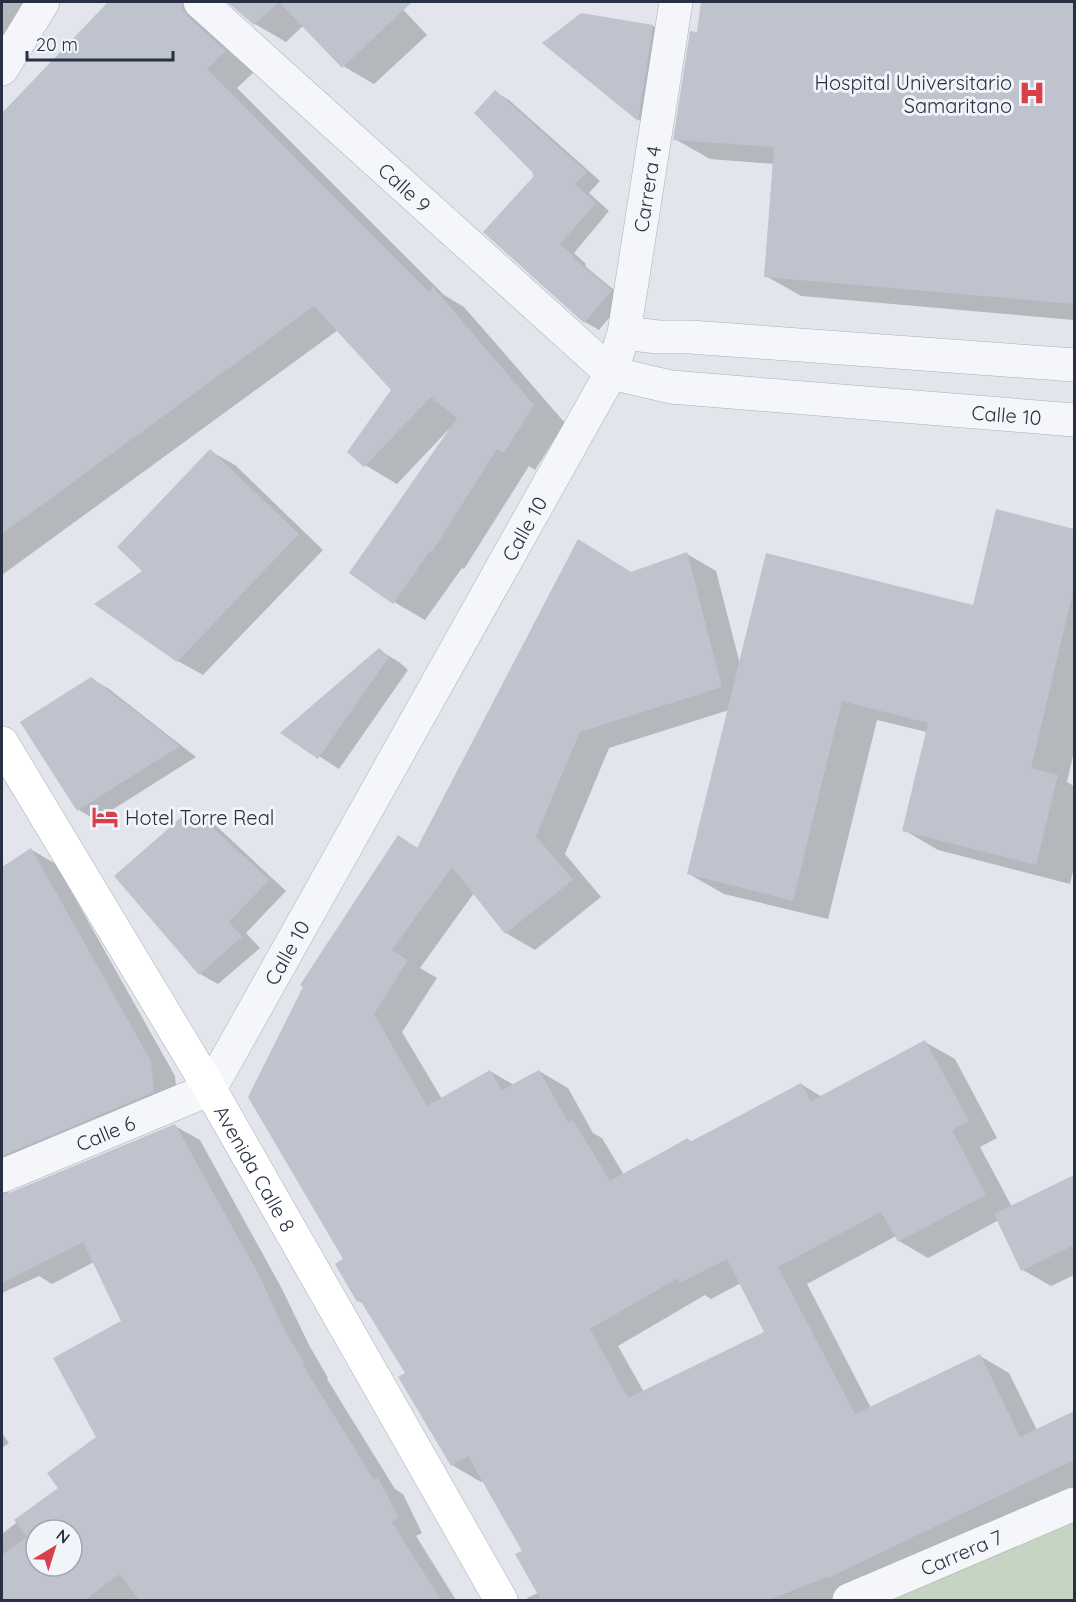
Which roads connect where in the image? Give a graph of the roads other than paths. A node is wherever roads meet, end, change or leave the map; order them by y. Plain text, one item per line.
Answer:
1 (43, 2) edge
2 (200, 2) edge
3 (676, 2) edge
4 (2, 69) edge
5 (624, 333) junction
6 (1074, 365) edge
7 (610, 373) junction
8 (1074, 420) edge
9 (2, 742) edge
10 (210, 1089) junction
11 (2, 1176) edge
12 (1074, 1504) edge
13 (501, 1600) edge
14 (849, 1600) edge

1 - 4 street
2 - 7 street, Calle 9
3 - 5 street, Carrera 4
5 - 6 street
5 - 7 street, Carrera 4
7 - 8 street, Calle 10
7 - 10 street, Calle 10
9 - 10 main road, Avenida Calle 8
10 - 11 street, Calle 6
10 - 13 main road, Avenida Calle 8
12 - 14 street, Carrera 7

